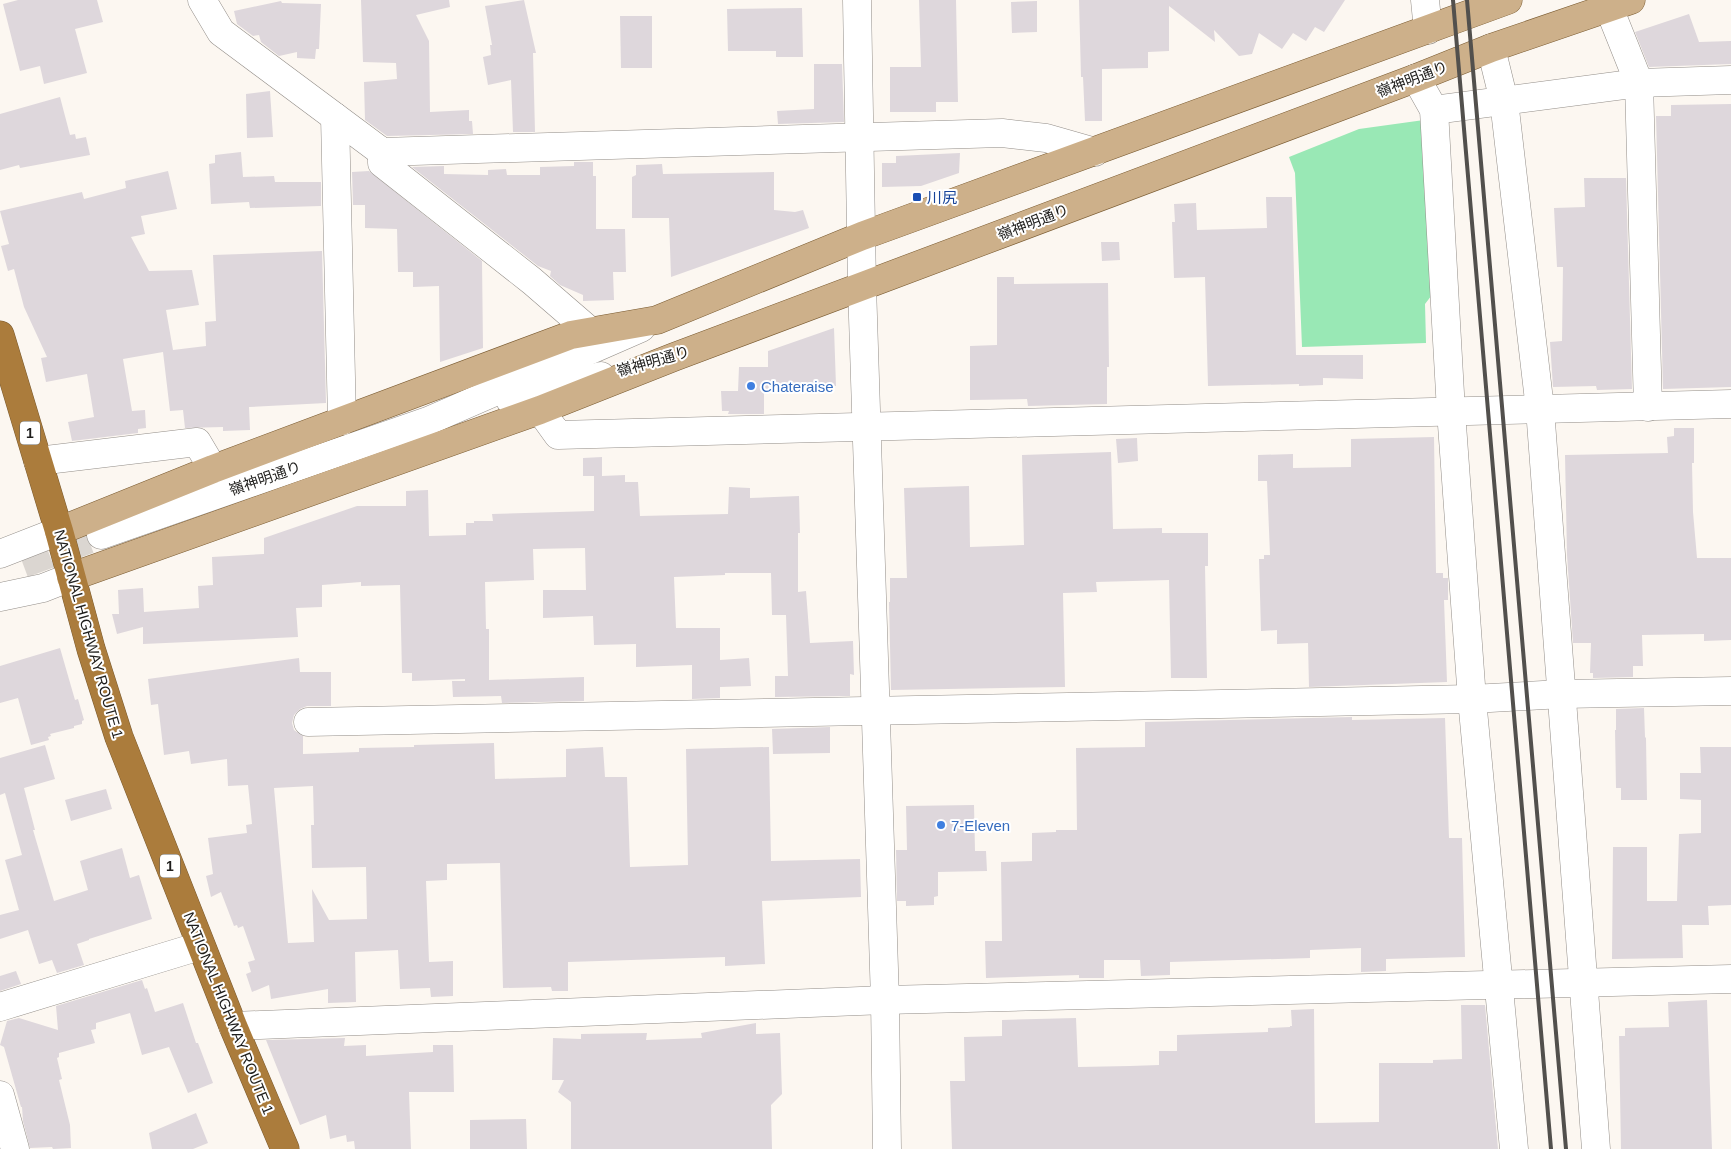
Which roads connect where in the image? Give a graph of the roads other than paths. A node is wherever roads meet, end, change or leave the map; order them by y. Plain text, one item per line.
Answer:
1 (202, 0) edge
2 (857, 0) edge
3 (1425, 0) edge
4 (1508, 0) edge
5 (1620, 4) edge
6 (1428, 30) junction
7 (1491, 48) junction
8 (1416, 78) junction
9 (1731, 80) edge
10 (1639, 83) junction
11 (1504, 101) junction
12 (1434, 110) junction
13 (336, 117) junction
14 (860, 138) junction
15 (382, 152) junction
16 (1095, 152) junction
17 (862, 236) junction
18 (862, 286) junction
19 (657, 320) junction
20 (591, 332) junction
21 (0, 335) edge
22 (674, 357) junction
23 (1731, 404) edge
24 (1648, 407) junction
25 (1540, 409) junction
26 (540, 410) junction
27 (1451, 411) junction
28 (342, 421) junction
29 (428, 421) junction
30 (867, 427) junction
31 (38, 461) junction
32 (213, 469) junction
33 (59, 531) junction
34 (101, 535) tunnel mouth
35 (10, 555) edge
36 (72, 578) junction
37 (43, 588) junction
38 (0, 597) edge
39 (0, 618) edge
40 (1731, 691) edge
41 (1562, 694) junction
42 (1472, 699) junction
43 (875, 711) junction
44 (308, 722) dead end
45 (200, 946) junction
46 (1731, 979) edge
47 (1584, 982) junction
48 (1499, 984) junction
49 (885, 1000) junction
50 (0, 1007) edge
51 (233, 1026) junction
52 (0, 1095) edge
53 (15, 1149) edge
54 (285, 1149) edge
55 (887, 1149) edge
56 (1514, 1149) edge
57 (1596, 1149) edge

1 - 13 street
2 - 14 street
3 - 6 street
4 - 6 main road, 嶺神明通り
5 - 7 main road, 嶺神明通り
5 - 10 street
6 - 16 main road, 嶺神明通り
7 - 8 main road, 嶺神明通り
7 - 11 street
8 - 12 street
8 - 18 main road, 嶺神明通り
9 - 10 street
10 - 11 street
10 - 24 street
11 - 12 street
11 - 25 street
12 - 27 street
13 - 15 street
13 - 28 street
14 - 15 street
14 - 16 street
14 - 17 street
15 - 20 street
16 - 17 main road, 嶺神明通り
17 - 18 street
17 - 19 main road, 嶺神明通り
18 - 22 main road, 嶺神明通り
18 - 30 street
19 - 20 main road
19 - 29 street, 嶺神明通り
20 - 28 main road
21 - 31 highway, NATIONAL HIGHWAY ROUTE 1 / 1
22 - 26 main road
22 - 29 street, 嶺神明通り
23 - 24 street
24 - 25 street
25 - 27 street
25 - 41 street
26 - 30 street
26 - 36 main road
27 - 30 street
27 - 42 street
28 - 32 main road
29 - 34 street, 嶺神明通り
30 - 43 street
31 - 32 street
31 - 33 highway, NATIONAL HIGHWAY ROUTE 1 / 1
32 - 33 main road
33 - 35 street
33 - 36 highway, NATIONAL HIGHWAY ROUTE 1 / 1
36 - 37 street
36 - 45 highway, NATIONAL HIGHWAY ROUTE 1 / 1
37 - 38 street
37 - 39 street
40 - 41 street
41 - 42 street
41 - 47 street
42 - 43 street
42 - 48 street
43 - 44 street
43 - 49 street
45 - 50 street
45 - 51 highway, NATIONAL HIGHWAY ROUTE 1 / 1
46 - 47 street
47 - 48 street
47 - 57 street
48 - 49 street
48 - 56 street
49 - 51 street
49 - 55 street
51 - 54 highway, NATIONAL HIGHWAY ROUTE 1 / 1
52 - 53 street

